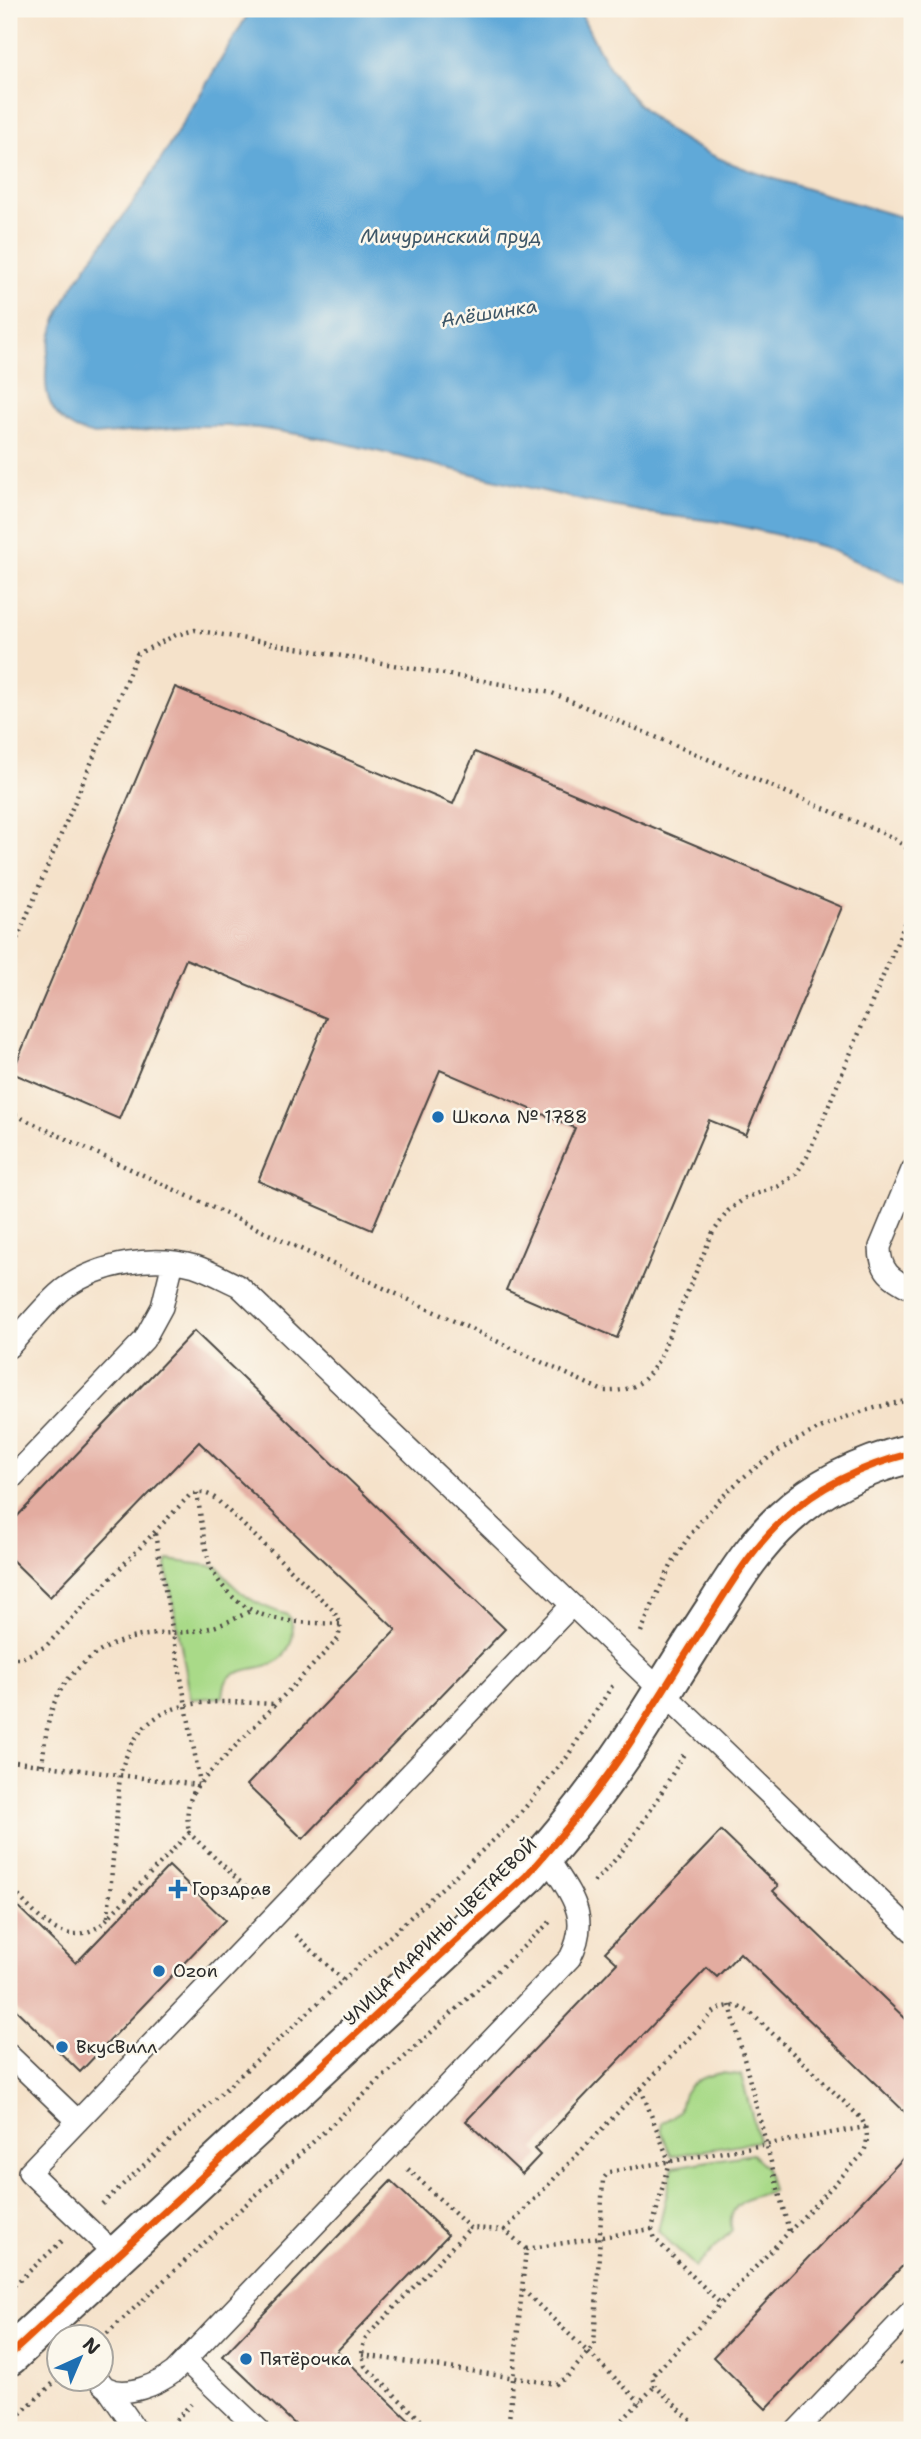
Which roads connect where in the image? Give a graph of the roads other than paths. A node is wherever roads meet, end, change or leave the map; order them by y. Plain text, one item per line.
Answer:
1 (912, 1170) edge
2 (173, 1262) junction
3 (912, 1289) edge
4 (9, 1347) edge
5 (912, 1453) edge
6 (9, 1481) edge
7 (572, 1605) junction
8 (661, 1690) junction
9 (545, 1854) junction
10 (912, 1931) edge
11 (9, 2055) edge
12 (78, 2121) junction
13 (117, 2256) junction
14 (912, 2310) edge
15 (59, 2324) edge
16 (46, 2336) edge
17 (9, 2356) edge
18 (186, 2360) junction
19 (116, 2387) edge
20 (110, 2394) edge
21 (136, 2430) edge
22 (259, 2430) edge
23 (797, 2430) edge

1 - 3 lane
2 - 4 lane
2 - 6 lane
2 - 7 lane
5 - 8 street, УЛИЦА МАРИНЫ ЦВЕТАЕВОЙ
7 - 8 lane
7 - 12 lane
8 - 9 street, УЛИЦА МАРИНЫ ЦВЕТАЕВОЙ
8 - 10 lane
9 - 13 street, УЛИЦА МАРИНЫ ЦВЕТАЕВОЙ
9 - 18 lane
11 - 12 lane
12 - 13 lane
13 - 15 street, УЛИЦА МАРИНЫ ЦВЕТАЕВОЙ
14 - 23 lane
16 - 17 street, УЛИЦА МАРИНЫ ЦВЕТАЕВОЙ
18 - 19 lane
18 - 22 lane
20 - 21 lane

